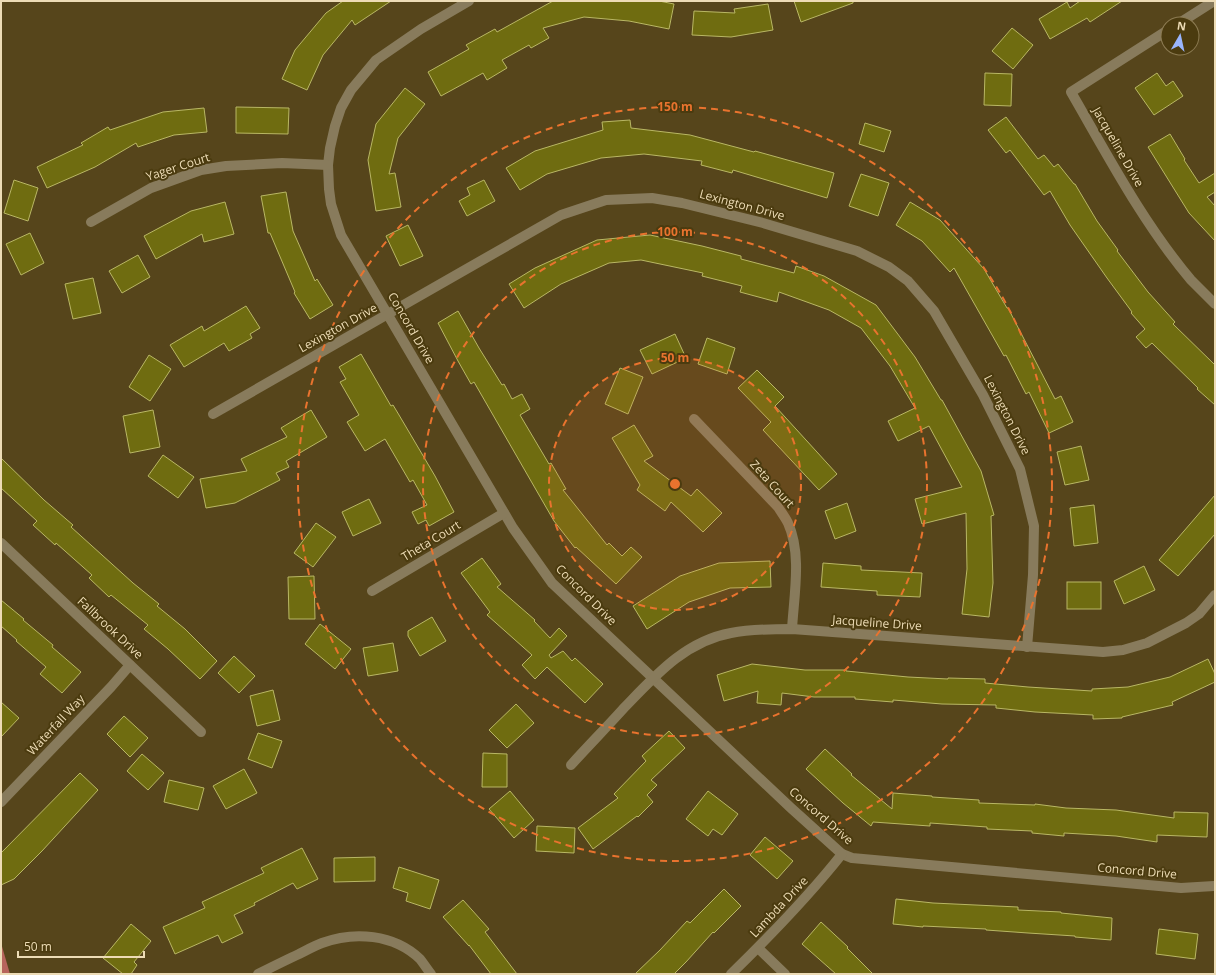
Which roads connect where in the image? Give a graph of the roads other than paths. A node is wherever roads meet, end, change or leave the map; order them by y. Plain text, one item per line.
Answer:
1 (468, 1) edge
2 (1214, 1) edge
3 (1191, 16) edge
4 (1160, 35) edge
5 (328, 165) junction
6 (90, 222) dead end
7 (1215, 304) edge
8 (388, 314) junction
9 (213, 414) dead end
10 (694, 419) dead end
11 (504, 513) junction
12 (1, 543) edge
13 (372, 591) dead end
14 (1215, 595) edge
15 (792, 629) junction
16 (1027, 648) junction
17 (130, 665) junction
18 (653, 677) junction
19 (201, 732) dead end
20 (571, 765) dead end
21 (1, 802) edge
22 (842, 854) junction
23 (1214, 886) edge
24 (758, 948) junction
25 (258, 974) edge
26 (431, 974) edge
27 (731, 974) edge
28 (785, 974) edge

1 - 5 street, Concord Drive
2 - 3 street
4 - 7 street, Jacqueline Drive
5 - 6 street, Yager Court
5 - 8 street, Concord Drive
8 - 9 street, Lexington Drive
8 - 11 street, Concord Drive
8 - 16 street, Lexington Drive
10 - 15 street, Zeta Court
11 - 13 street, Theta Court
11 - 18 street, Concord Drive
12 - 17 street, Fallbrook Drive
14 - 16 street, Jacqueline Drive
15 - 16 street, Jacqueline Drive
15 - 18 street, Jacqueline Drive
17 - 19 street, Fallbrook Drive
17 - 21 street, Waterfall Way
18 - 20 street, Jacqueline Drive
18 - 22 street, Concord Drive
22 - 23 street, Concord Drive
22 - 24 street, Lambda Drive
24 - 27 street, Lambda Drive
24 - 28 street
25 - 26 street

